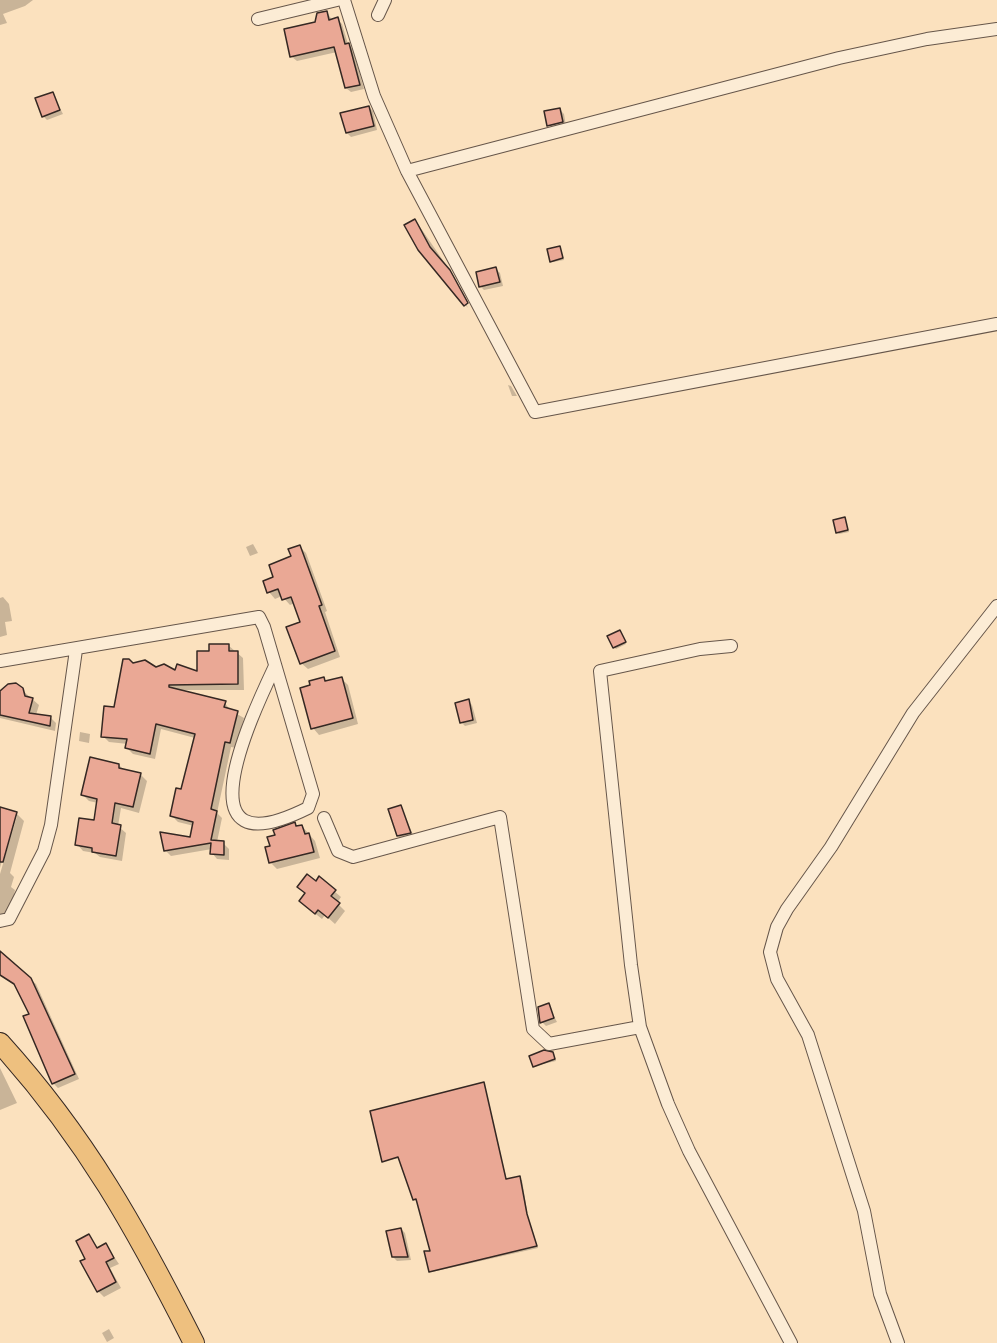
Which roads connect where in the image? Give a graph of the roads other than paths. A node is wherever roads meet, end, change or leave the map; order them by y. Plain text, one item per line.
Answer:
1 (337, 0) edge
2 (344, 0) edge
3 (385, 0) edge
4 (378, 15) dead end
5 (258, 19) dead end
6 (997, 28) edge
7 (407, 171) junction
8 (997, 324) edge
9 (997, 606) edge
10 (730, 646) dead end
11 (76, 650) junction
12 (0, 661) edge
13 (275, 666) junction
14 (324, 818) dead end
15 (0, 921) edge
16 (640, 1027) junction
17 (0, 1043) edge
18 (194, 1343) edge
19 (791, 1343) edge
20 (898, 1343) edge

1 - 5 street
2 - 7 street
3 - 4 street
6 - 7 street
7 - 8 street
9 - 20 street
10 - 16 street
11 - 12 street
11 - 13 street
11 - 15 street
13 - 13 street
14 - 16 street
16 - 19 street
17 - 18 main road

